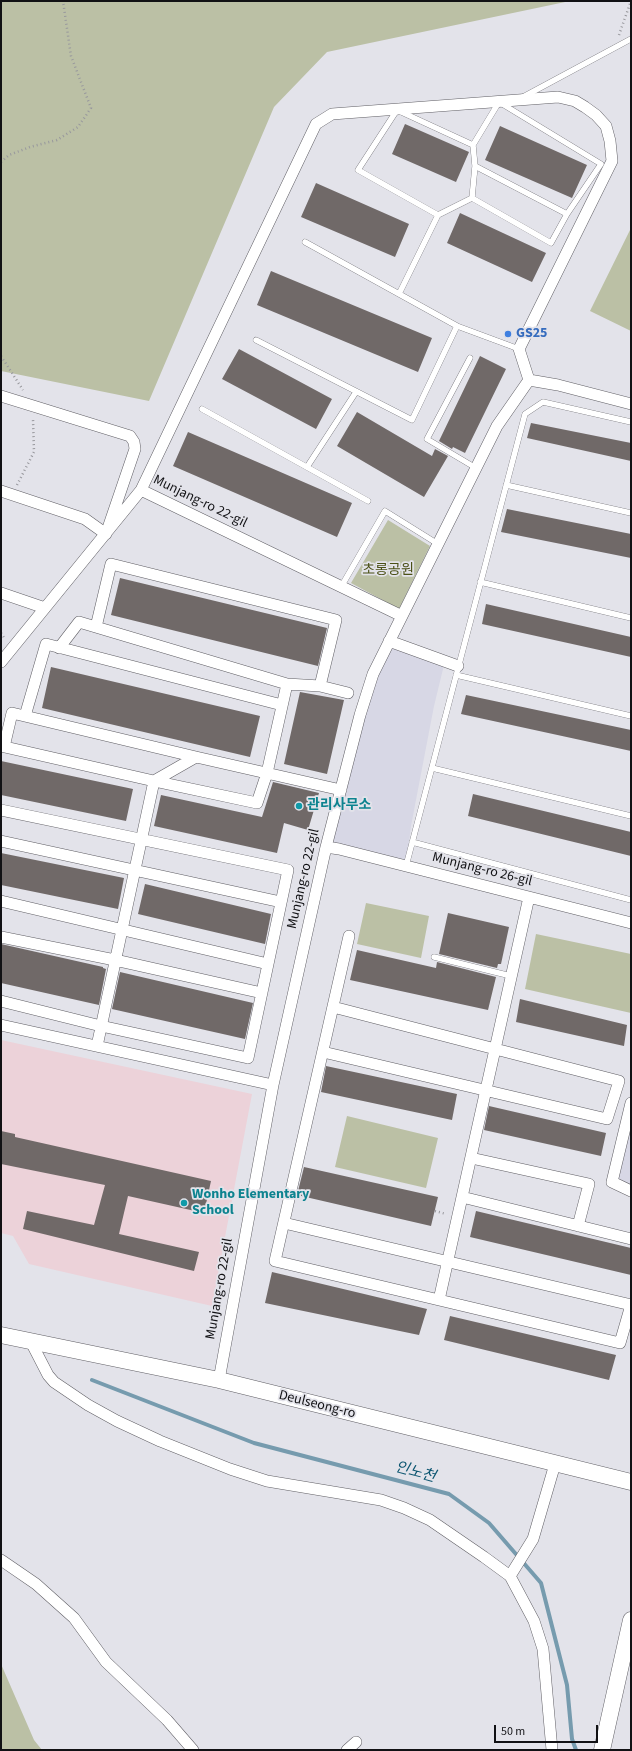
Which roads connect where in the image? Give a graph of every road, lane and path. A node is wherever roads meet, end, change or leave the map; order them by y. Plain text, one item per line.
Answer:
1 (63, 1) edge
2 (631, 1) edge
3 (631, 39) edge
4 (614, 48) junction
5 (515, 101) junction
6 (499, 102) junction
7 (397, 110) junction
8 (473, 145) junction
9 (1, 162) edge
10 (475, 166) junction
11 (472, 198) junction
12 (567, 214) junction
13 (438, 215) junction
14 (306, 242) dead end
15 (399, 294) junction
16 (457, 326) junction
17 (256, 340) dead end
18 (519, 349) junction
19 (1, 356) edge
20 (470, 358) dead end
21 (529, 380) junction
22 (356, 392) junction
23 (1, 396) edge
24 (30, 404) junction
25 (631, 404) edge
26 (202, 409) dead end
27 (631, 422) edge
28 (307, 467) junction
29 (476, 468) junction
30 (506, 485) junction
31 (142, 490) junction
32 (6, 492) edge
33 (368, 500) dead end
34 (631, 513) edge
35 (106, 534) junction
36 (438, 544) junction
37 (480, 582) junction
38 (341, 587) junction
39 (1, 592) edge
40 (45, 608) junction
41 (402, 616) junction
42 (631, 618) edge
43 (96, 627) junction
44 (389, 641) junction
45 (59, 648) junction
46 (1, 662) edge
47 (457, 670) junction
48 (287, 684) junction
49 (320, 686) junction
50 (348, 693) dead end
51 (282, 706) junction
52 (25, 716) junction
53 (631, 716) edge
54 (2, 747) edge
55 (196, 757) junction
56 (432, 768) junction
57 (267, 773) junction
58 (154, 781) junction
59 (341, 790) junction
60 (1, 810) edge
61 (631, 816) edge
62 (142, 838) junction
63 (1, 841) edge
64 (412, 842) junction
65 (326, 847) junction
66 (406, 866) junction
67 (135, 869) junction
68 (529, 897) junction
69 (631, 900) edge
70 (1, 901) edge
71 (281, 902) junction
72 (631, 923) edge
73 (122, 930) junction
74 (349, 936) dead end
75 (1, 937) edge
76 (434, 957) dead end
77 (115, 960) junction
78 (268, 964) junction
79 (511, 976) junction
80 (262, 993) junction
81 (1, 1001) edge
82 (333, 1007) junction
83 (1, 1025) edge
84 (101, 1026) junction
85 (97, 1046) junction
86 (495, 1049) junction
87 (323, 1052) junction
88 (273, 1085) junction
89 (486, 1090) junction
90 (631, 1103) edge
91 (471, 1158) junction
92 (631, 1191) edge
93 (462, 1197) junction
94 (284, 1223) junction
95 (578, 1226) junction
96 (631, 1239) edge
97 (448, 1262) junction
98 (439, 1300) junction
99 (631, 1305) edge
100 (1, 1335) edge
101 (32, 1342) junction
102 (219, 1380) junction
103 (555, 1464) junction
104 (631, 1482) edge
105 (1, 1560) edge
106 (512, 1572) junction
107 (631, 1624) edge
108 (356, 1742) dead end
109 (194, 1750) edge
110 (347, 1750) edge
111 (552, 1750) edge
112 (602, 1750) edge

1 - 9 path
2 - 4 path
3 - 4 lane
4 - 5 lane
5 - 6 street
5 - 18 street
6 - 7 street
6 - 8 lane
6 - 12 lane
7 - 8 lane
7 - 13 lane
7 - 31 street
8 - 10 lane
10 - 11 lane
10 - 12 lane
11 - 12 lane
11 - 13 lane
13 - 15 lane
14 - 15 lane
15 - 16 lane
16 - 18 lane
16 - 22 lane
17 - 22 lane
18 - 21 street
19 - 24 path
20 - 29 lane
21 - 25 street
21 - 29 street, Munjang-ro 22-gil
22 - 28 lane
23 - 24 street
24 - 32 path
24 - 35 street
26 - 28 lane
27 - 30 lane
28 - 33 lane
29 - 36 street, Munjang-ro 22-gil
30 - 34 lane
30 - 37 lane
31 - 35 street, Munjang-ro 22-gil
31 - 38 street, Munjang-ro 22-gil
32 - 35 street
35 - 40 street, Munjang-ro 22-gil
36 - 38 lane
36 - 41 street, Munjang-ro 22-gil
37 - 42 lane
37 - 47 lane
38 - 41 street, Munjang-ro 22-gil
39 - 40 street
40 - 46 street, Munjang-ro 22-gil
41 - 44 street, Munjang-ro 22-gil
43 - 45 street
43 - 48 street
43 - 49 street
44 - 47 street
44 - 59 street, Munjang-ro 22-gil
45 - 51 street
45 - 52 street
47 - 53 lane
47 - 56 lane
48 - 49 street
48 - 51 street
49 - 50 street
51 - 57 street
52 - 54 street
52 - 55 street
54 - 58 street
55 - 57 street
55 - 58 street
56 - 61 lane
56 - 64 lane
57 - 58 street
57 - 59 street
58 - 62 street
59 - 65 street, Munjang-ro 22-gil
60 - 62 street
62 - 67 street
62 - 71 street
63 - 67 street
64 - 66 lane
64 - 69 lane
65 - 66 street, Munjang-ro 26-gil
65 - 88 street, Munjang-ro 22-gil
66 - 68 street, Munjang-ro 26-gil
67 - 71 street
67 - 73 street
68 - 72 street, Munjang-ro 26-gil
68 - 79 street
70 - 73 street
71 - 78 street
73 - 77 street
73 - 78 street
74 - 82 street
75 - 77 street
76 - 79 lane
77 - 80 street
77 - 84 street
78 - 80 street
79 - 86 street
80 - 84 street
81 - 84 street
82 - 86 street
82 - 87 street
83 - 85 street
84 - 85 street
85 - 88 street
86 - 89 street
86 - 89 street
87 - 89 street
87 - 94 street
88 - 102 street, Munjang-ro 22-gil
89 - 91 street
90 - 92 street
91 - 93 street
91 - 95 street
93 - 95 street
93 - 97 street
94 - 97 street
94 - 98 street
95 - 96 street
97 - 98 street
97 - 99 street
98 - 99 street
100 - 101 street, Deulseong-ro
101 - 102 street, Deulseong-ro
101 - 106 street
102 - 103 street, Deulseong-ro
103 - 104 street, Deulseong-ro
103 - 106 street
105 - 109 street
106 - 111 street
107 - 112 street
108 - 110 street

